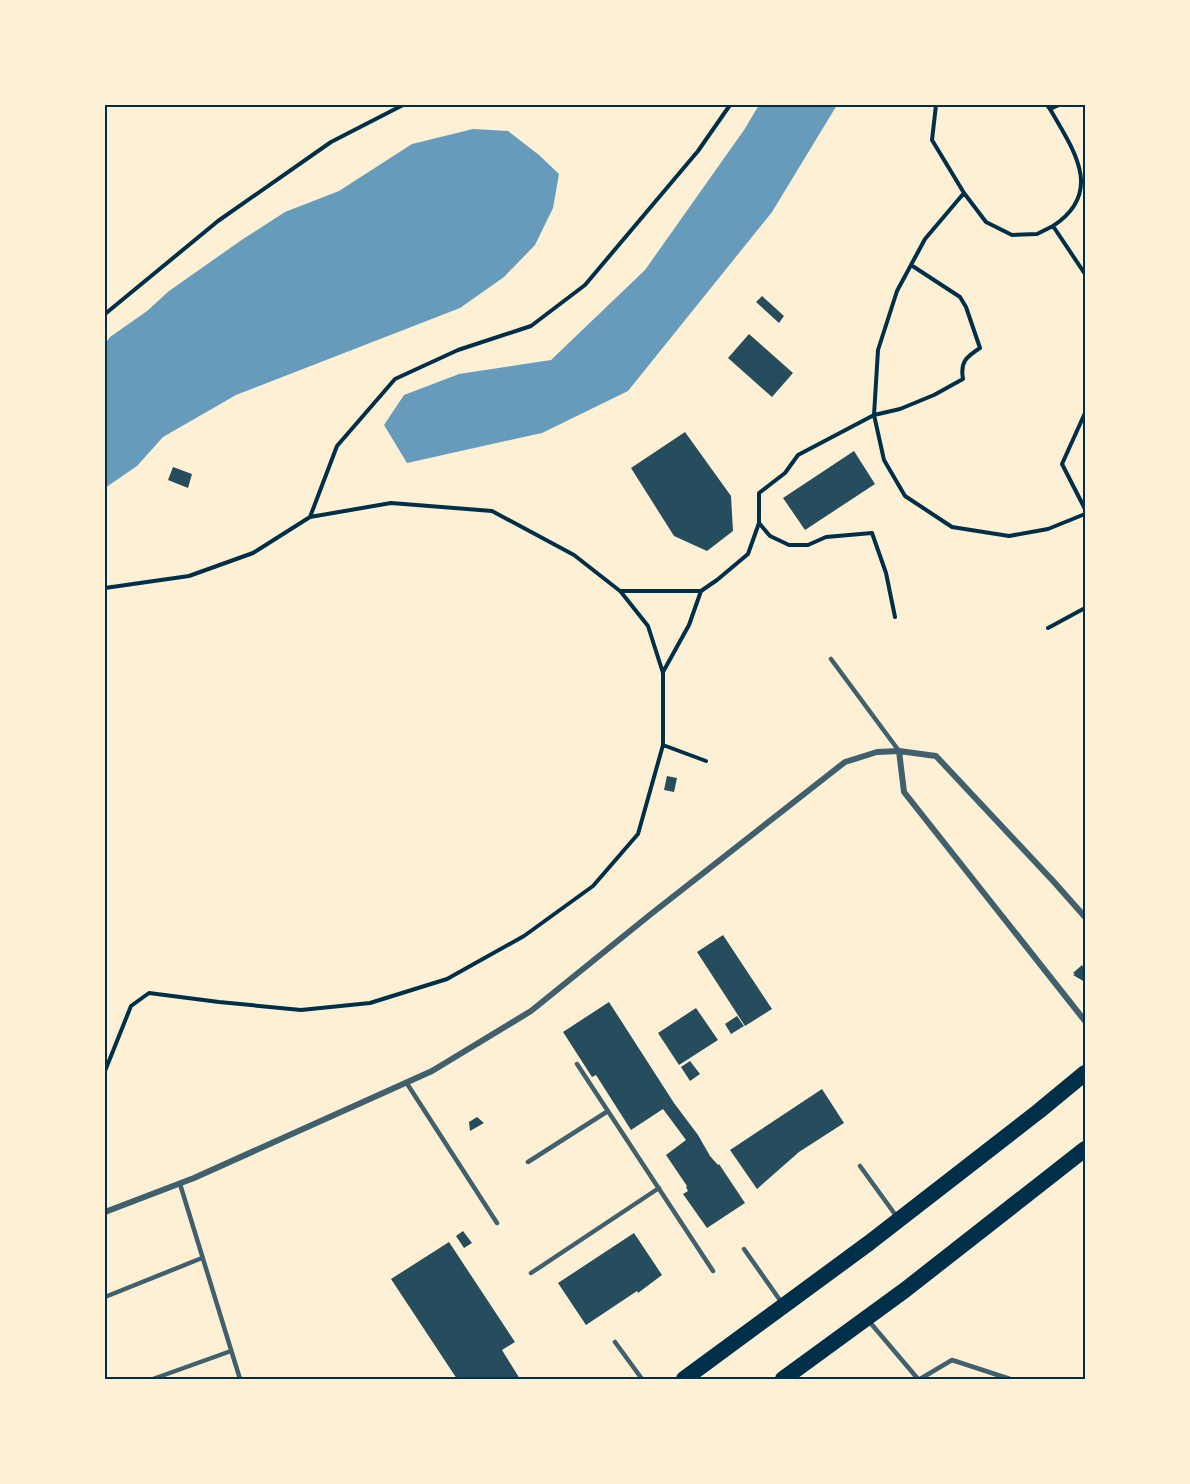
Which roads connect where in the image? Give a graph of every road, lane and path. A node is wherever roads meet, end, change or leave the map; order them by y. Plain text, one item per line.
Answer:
1 (403, 105) edge
2 (730, 105) edge
3 (936, 105) edge
4 (1059, 105) edge
5 (1049, 107) edge
6 (963, 193) junction
7 (1053, 226) junction
8 (911, 265) junction
9 (1085, 274) edge
10 (105, 314) edge
11 (1085, 413) edge
12 (874, 415) junction
13 (1085, 509) edge
14 (1085, 514) edge
15 (310, 517) junction
16 (759, 523) junction
17 (105, 588) edge
18 (620, 591) junction
19 (701, 591) junction
20 (1085, 608) edge
21 (895, 617) dead end
22 (1048, 628) dead end
23 (831, 658) dead end
24 (663, 673) junction
25 (663, 745) junction
26 (899, 751) junction
27 (706, 761) dead end
28 (1085, 917) edge
29 (1085, 1021) edge
30 (577, 1064) dead end
31 (105, 1071) edge
32 (1085, 1073) edge
33 (406, 1082) junction
34 (608, 1111) junction
35 (1085, 1149) edge
36 (528, 1162) dead end
37 (860, 1166) dead end
38 (180, 1184) junction
39 (659, 1188) junction
40 (105, 1212) edge
41 (899, 1220) junction
42 (497, 1222) dead end
43 (744, 1249) dead end
44 (202, 1258) junction
45 (713, 1271) dead end
46 (531, 1273) dead end
47 (105, 1297) edge
48 (784, 1306) junction
49 (867, 1317) junction
50 (615, 1342) dead end
51 (231, 1351) junction
52 (153, 1379) edge
53 (240, 1379) edge
54 (642, 1379) edge
55 (684, 1379) edge
56 (783, 1379) edge
57 (919, 1379) edge
58 (1010, 1379) edge

1 - 10 path
2 - 15 path
3 - 6 path
4 - 5 path
5 - 7 path
6 - 7 path
6 - 8 path
7 - 9 path
8 - 12 path
8 - 12 path
11 - 13 path
12 - 14 path
12 - 16 path
15 - 17 path
15 - 18 path
16 - 19 path
16 - 21 path
18 - 19 path
18 - 24 path
19 - 24 path
20 - 22 path
23 - 26 lane
24 - 25 path
25 - 27 path
25 - 31 path
26 - 28 street
26 - 29 street
26 - 33 street
30 - 34 lane
32 - 41 highway
33 - 38 street
33 - 42 lane
34 - 36 lane
34 - 39 lane
35 - 49 highway
37 - 41 lane
38 - 40 street
38 - 44 lane
39 - 45 lane
39 - 46 lane
41 - 48 highway
43 - 48 lane
44 - 47 lane
44 - 51 lane
48 - 55 highway
49 - 56 highway
49 - 57 lane
50 - 54 lane
51 - 52 lane
51 - 53 lane
57 - 58 lane

